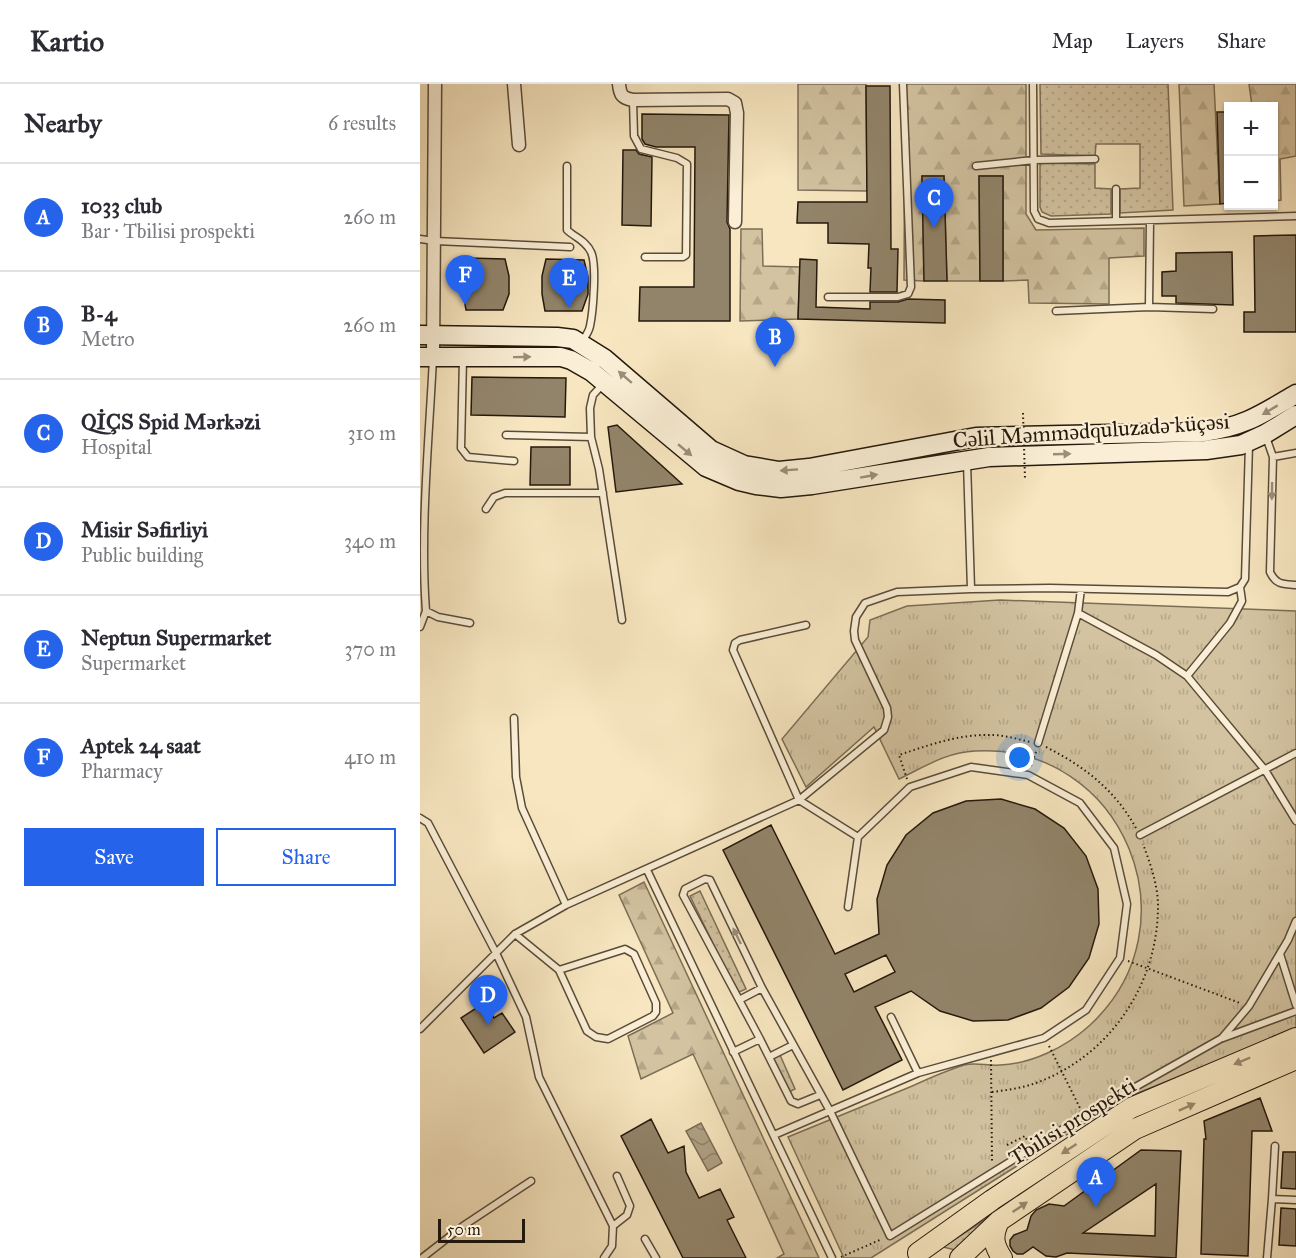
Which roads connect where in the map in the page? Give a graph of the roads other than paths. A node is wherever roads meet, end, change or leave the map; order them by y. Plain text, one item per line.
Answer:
1 (435, 84) edge
2 (514, 84) edge
3 (619, 84) edge
4 (903, 84) edge
5 (1033, 84) edge
6 (633, 100) junction
7 (519, 145) dead end
8 (1095, 159) dead end
9 (1034, 160) junction
10 (567, 166) dead end
11 (976, 166) dead end
12 (1116, 189) dead end
13 (1296, 216) edge
14 (1116, 220) junction
15 (1150, 221) junction
16 (735, 222) dead end
17 (420, 239) edge
18 (435, 241) junction
19 (570, 247) dead end
20 (645, 257) dead end
21 (828, 297) dead end
22 (1149, 307) junction
23 (1213, 309) dead end
24 (1056, 311) dead end
25 (427, 335) edge
26 (581, 343) junction
27 (427, 357) edge
28 (463, 357) junction
29 (571, 360) junction
30 (604, 383) junction
31 (1296, 394) edge
32 (1296, 415) edge
33 (1243, 424) junction
34 (506, 435) dead end
35 (591, 437) junction
36 (1257, 438) junction
37 (1296, 453) edge
38 (1273, 457) junction
39 (967, 459) junction
40 (514, 461) dead end
41 (603, 493) junction
42 (486, 509) dead end
43 (1296, 585) edge
44 (1240, 587) junction
45 (971, 588) junction
46 (1080, 589) junction
47 (426, 611) junction
48 (1078, 613) junction
49 (622, 620) dead end
50 (470, 623) dead end
51 (806, 625) dead end
52 (420, 627) edge
53 (1187, 676) junction
54 (514, 718) dead end
55 (1038, 743) road end
56 (1296, 753) edge
57 (1265, 770) junction
58 (799, 800) junction
59 (420, 818) edge
60 (1296, 821) edge
61 (1140, 835) road end
62 (858, 837) junction
63 (646, 870) junction
64 (566, 905) junction
65 (848, 907) dead end
66 (1296, 921) edge
67 (515, 934) junction
68 (496, 953) junction
69 (1280, 954) junction
70 (559, 970) junction
71 (762, 988) junction
72 (740, 1000) junction
73 (1296, 1005) edge
74 (1296, 1011) edge
75 (891, 1017) dead end
76 (420, 1029) edge
77 (1222, 1038) junction
78 (1296, 1038) edge
79 (760, 1039) junction
80 (793, 1044) junction
81 (733, 1052) junction
82 (769, 1057) junction
83 (1296, 1059) edge
84 (918, 1073) junction
85 (820, 1095) junction
86 (830, 1111) junction
87 (774, 1135) junction
88 (1275, 1146) dead end
89 (616, 1176) dead end
90 (531, 1181) dead end
91 (1272, 1199) junction
92 (1296, 1200) edge
93 (999, 1221) junction
94 (613, 1226) junction
95 (645, 1239) dead end
96 (925, 1256) edge
97 (422, 1258) edge
98 (604, 1258) edge
99 (656, 1258) edge
100 (832, 1258) edge
101 (959, 1258) edge
102 (1002, 1258) edge
103 (1267, 1258) edge

1 - 18 street
2 - 7 street
3 - 6 street
4 - 21 lane
5 - 9 lane
6 - 16 street
6 - 20 lane
8 - 9 lane
9 - 11 lane
9 - 14 lane
10 - 26 lane
12 - 14 lane
13 - 15 lane
14 - 15 lane
15 - 22 lane
17 - 18 lane
18 - 19 lane
18 - 25 street
22 - 23 lane
22 - 24 lane
25 - 26 main road, Cəlil Məmmədquluzadə küçəsi
25 - 27 street
26 - 29 main road
33 -> 26 main road, Cəlil Məmmədquluzadə küçəsi
27 - 28 main road, Cəlil Məmmədquluzadə küçəsi
27 - 47 lane
28 -> 29 main road, Cəlil Məmmədquluzadə küçəsi
28 - 40 lane
29 - 30 main road, Cəlil Məmmədquluzadə küçəsi
30 - 35 lane
30 -> 39 main road, Cəlil Məmmədquluzadə küçəsi
31 -> 33 main road, Cəlil Məmmədquluzadə küçəsi
32 - 36 main road, Cəlil Məmmədquluzadə küçəsi
33 - 36 main road
34 - 35 lane
35 - 41 lane
36 - 38 lane
39 -> 36 main road, Cəlil Məmmədquluzadə küçəsi
36 - 44 lane
37 - 38 lane
38 -> 43 lane
39 - 45 lane
41 - 42 lane
41 - 49 lane
44 - 46 lane
44 - 53 lane
45 - 46 lane
45 - 58 lane
46 - 48 lane
47 - 50 lane
47 - 52 lane
48 - 53 lane
48 - 55 lane
51 - 58 lane
53 - 57 lane
54 - 64 lane
56 - 57 lane
57 - 60 lane
57 - 61 lane
58 - 62 lane
58 - 63 lane
59 - 68 lane
62 - 65 lane
62 - 84 lane
63 - 64 lane
63 - 81 lane
64 - 67 lane
66 - 69 lane
67 - 68 lane
67 - 70 lane
68 - 76 lane
68 - 94 lane
69 - 73 lane
69 - 77 lane
70 - 70 lane
71 - 72 lane
71 -> 72 lane
71 - 80 lane
72 - 79 lane
74 - 77 lane
75 - 84 lane
77 - 86 lane
78 -> 96 main road, Tbilisi prospekti
79 - 81 lane
79 - 82 lane
80 - 82 lane
80 - 85 lane
81 - 87 lane
82 - 85 lane
93 -> 83 main road, Tbilisi prospekti
84 - 86 lane
85 - 86 lane
86 - 87 lane
87 - 100 lane
88 - 91 lane
89 - 94 lane
90 - 97 lane
91 - 92 lane
91 - 103 lane
93 - 101 main road, Tbilisi prospekti
93 - 102 main road
94 - 98 lane
95 - 99 lane
96 - 101 main road

